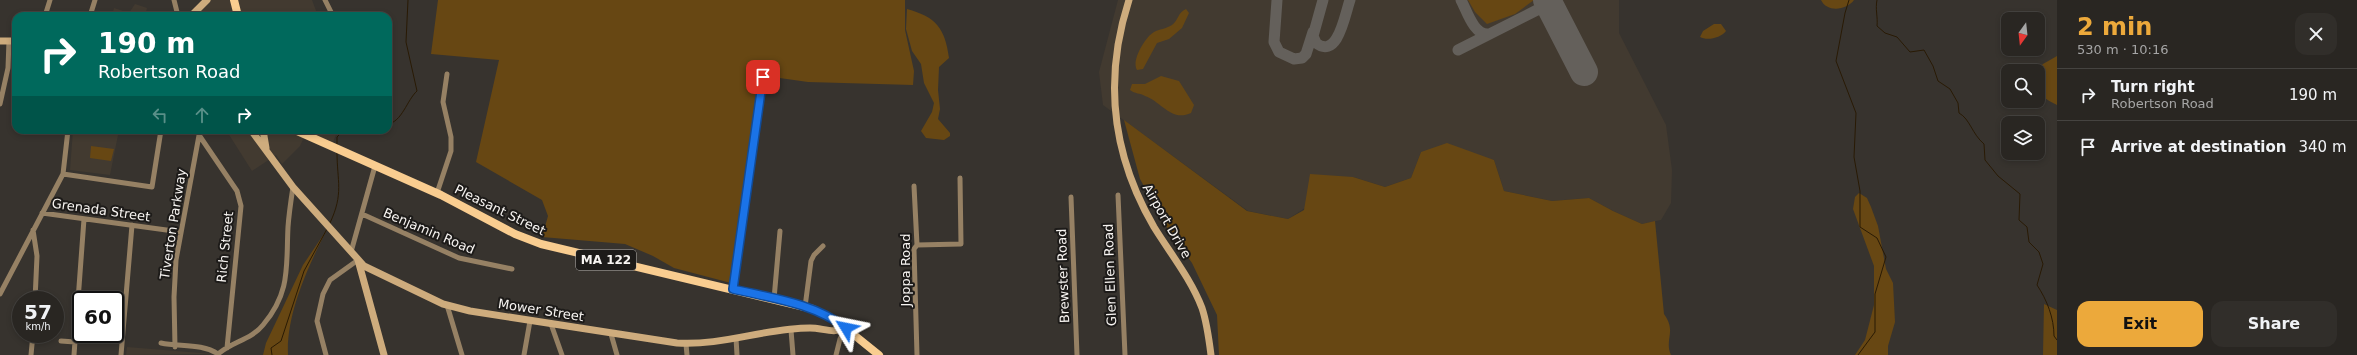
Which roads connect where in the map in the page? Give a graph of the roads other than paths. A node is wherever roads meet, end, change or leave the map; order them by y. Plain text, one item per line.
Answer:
1 (50, 0) edge
2 (95, 0) edge
3 (174, 0) edge
4 (207, 0) edge
5 (234, 0) edge
6 (325, 0) edge
7 (1129, 0) edge
8 (46, 12) edge
9 (91, 12) edge
10 (177, 12) edge
11 (195, 12) edge
12 (237, 12) edge
13 (331, 12) edge
14 (0, 41) edge
15 (12, 41) edge
16 (12, 46) edge
17 (447, 74) dead end
18 (763, 77) dead end
19 (0, 104) edge
20 (68, 134) edge
21 (160, 134) edge
22 (199, 134) edge
23 (200, 134) edge
24 (254, 134) edge
25 (264, 134) edge
26 (304, 134) edge
27 (266, 148) junction
28 (376, 166) junction
29 (63, 174) junction
30 (960, 178) dead end
31 (914, 186) dead end
32 (293, 187) junction
33 (437, 193) junction
34 (1118, 195) dead end
35 (1071, 197) dead end
36 (42, 213) junction
37 (362, 214) junction
38 (84, 219) junction
39 (132, 225) junction
40 (33, 230) junction
41 (780, 231) dead end
42 (181, 232) junction
43 (916, 245) junction
44 (822, 246) dead end
45 (350, 252) junction
46 (358, 260) junction
47 (512, 269) dead end
48 (733, 289) junction
49 (35, 291) edge
50 (79, 291) edge
51 (0, 294) edge
52 (774, 299) junction
53 (447, 305) junction
54 (805, 306) junction
55 (530, 321) junction
56 (552, 324) junction
57 (846, 328) junction
58 (791, 330) junction
59 (611, 334) junction
60 (736, 338) junction
61 (32, 343) edge
62 (75, 343) edge
63 (161, 343) dead end
64 (686, 344) junction
65 (175, 347) junction
66 (227, 348) junction
67 (31, 355) edge
68 (74, 355) edge
69 (121, 355) edge
70 (217, 355) edge
71 (326, 355) edge
72 (384, 355) edge
73 (462, 355) edge
74 (524, 355) edge
75 (562, 355) edge
76 (617, 355) edge
77 (687, 355) edge
78 (737, 355) edge
79 (794, 355) edge
80 (836, 355) edge
81 (879, 355) edge
82 (917, 355) edge
83 (1077, 355) edge
84 (1125, 355) edge
85 (1211, 355) edge

1 - 8 street
2 - 9 street
3 - 10 street
4 - 11 street
5 - 12 main road
6 - 13 street
7 - 85 street, Airport Drive
14 - 15 street
16 - 19 street
17 - 33 street
18 - 48 street
20 - 29 street
21 - 29 street
22 - 42 street, Tiverton Parkway
23 - 66 street, Rich Street
24 - 27 street, Mower Street
25 - 27 street, Mower Street
26 - 28 main road, Pleasant Street / MA 122
27 - 32 street, Mower Street
28 - 33 main road, Pleasant Street / MA 122
28 - 37 street
29 - 36 street
30 - 43 street
31 - 43 street, Joppa Road
32 - 45 street, Mower Street
32 - 66 street
33 - 48 main road, Pleasant Street / MA 122
34 - 84 street, Glen Ellen Road
35 - 83 street, Brewster Road
36 - 38 street, Grenada Street
36 - 40 street
37 - 45 street
37 - 47 street, Benjamin Road
38 - 39 street, Grenada Street
38 - 50 street
39 - 42 street, Grenada Street
39 - 69 street
40 - 49 street
40 - 51 street
41 - 52 street
42 - 65 street, Tiverton Parkway
43 - 82 street, Joppa Road
44 - 54 street
45 - 46 street, Mower Street
46 - 53 street, Mower Street
46 - 71 street
46 - 72 street
48 - 52 main road, Pleasant Street / MA 122
52 - 54 main road, Pleasant Street / MA 122
53 - 55 street, Mower Street
53 - 73 street
54 - 57 main road, Pleasant Street / MA 122
55 - 56 street, Mower Street
55 - 74 street
56 - 59 street, Mower Street
56 - 75 street
57 - 58 street, Mower Street
57 - 80 street
57 - 81 main road, Pleasant Street / MA 122
58 - 60 street, Mower Street
58 - 79 street
59 - 64 street, Mower Street
59 - 76 street
60 - 64 street, Mower Street
60 - 78 street
61 - 67 street
62 - 68 street
63 - 65 street
64 - 77 street
65 - 70 street
66 - 70 street

